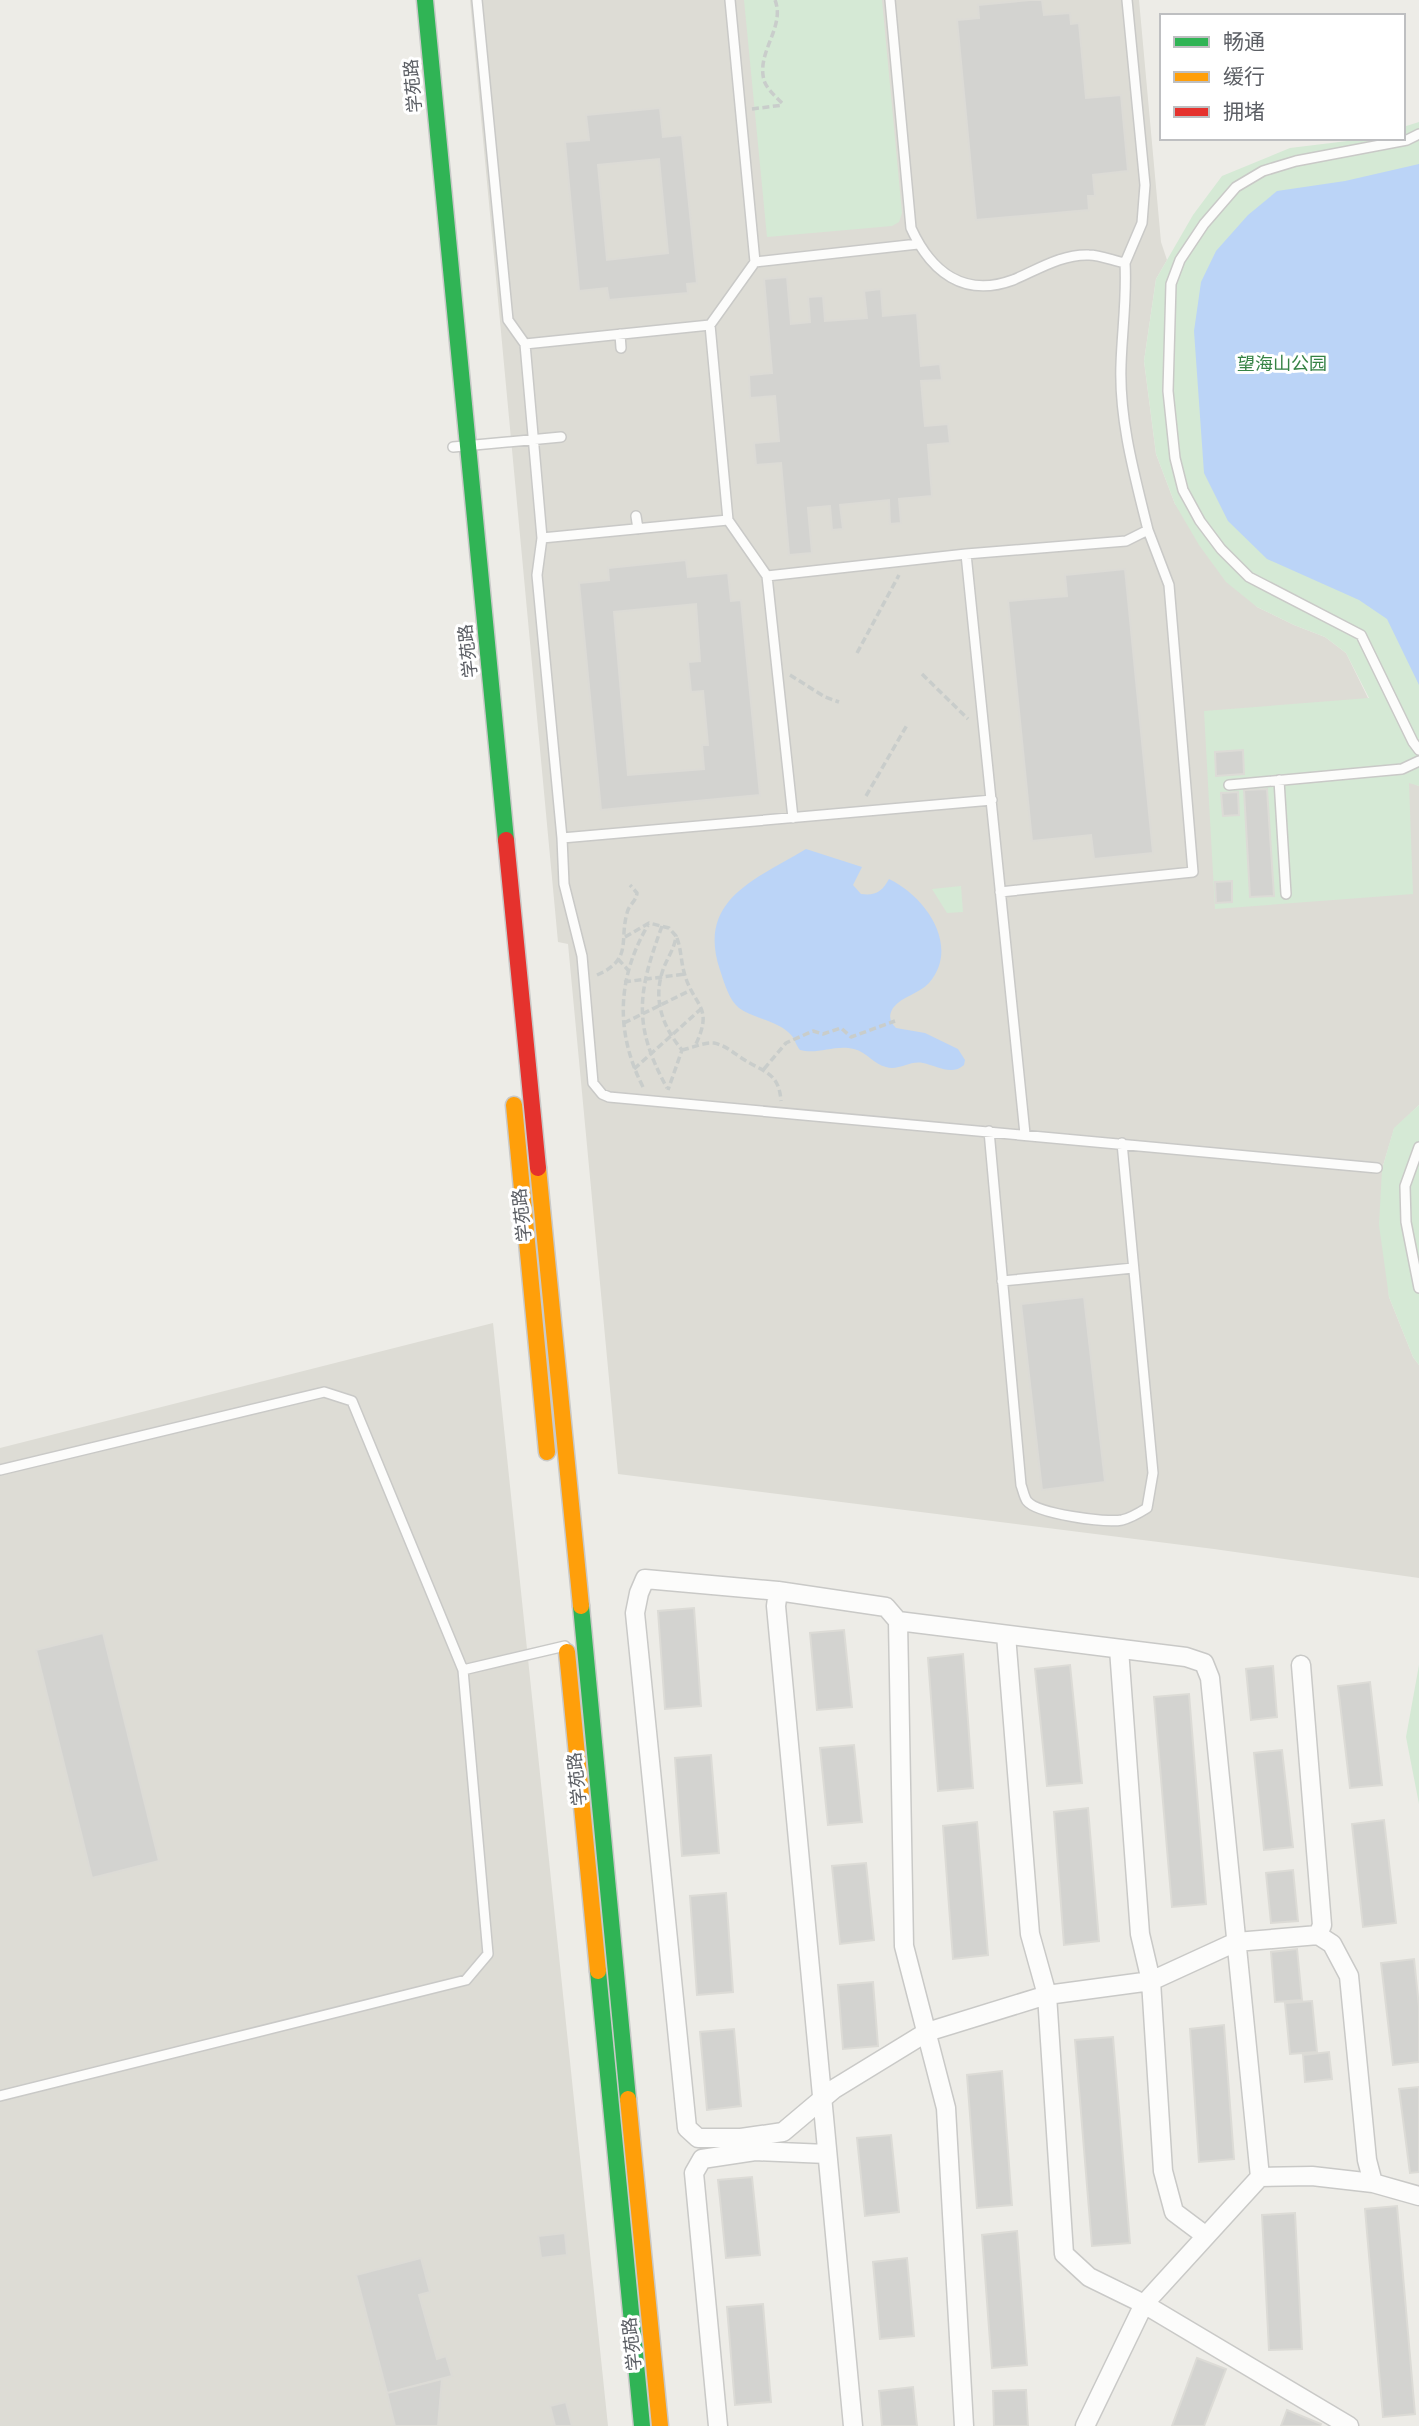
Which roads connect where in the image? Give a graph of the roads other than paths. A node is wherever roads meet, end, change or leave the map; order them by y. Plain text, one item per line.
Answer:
1 (411, 0) edge
2 (425, 0) edge
3 (477, 0) edge
4 (730, 0) edge
5 (890, 0) edge
6 (1127, 0) edge
7 (1419, 134) edge
8 (918, 244) junction
9 (755, 262) junction
10 (1125, 263) junction
11 (710, 325) junction
12 (620, 334) junction
13 (525, 344) junction
14 (621, 348) dead end
15 (561, 437) dead end
16 (534, 439) junction
17 (460, 447) junction
18 (636, 516) dead end
19 (728, 520) junction
20 (638, 529) junction
21 (1148, 530) junction
22 (542, 538) junction
23 (966, 554) junction
24 (767, 576) junction
25 (474, 680) dead end
26 (1419, 750) edge
27 (1419, 761) edge
28 (1279, 780) junction
29 (1229, 785) dead end
30 (992, 800) junction
31 (793, 818) junction
32 (562, 838) junction
33 (1000, 892) junction
34 (1286, 894) dead end
35 (512, 1091) dead end
36 (989, 1130) junction
37 (1025, 1134) junction
38 (1122, 1143) junction
39 (1419, 1147) edge
40 (1377, 1168) dead end
41 (1133, 1268) junction
42 (1003, 1281) junction
43 (1419, 1288) edge
44 (549, 1465) dead end
45 (0, 1470) edge
46 (778, 1591) junction
47 (898, 1621) junction
48 (1006, 1635) junction
49 (566, 1639) joint
50 (1119, 1649) junction
51 (1301, 1665) dead end
52 (463, 1670) junction
53 (1318, 1935) junction
54 (1236, 1942) junction
55 (1152, 1981) junction
56 (1046, 1995) junction
57 (927, 2032) junction
58 (0, 2096) edge
59 (821, 2100) junction
60 (827, 2154) junction
61 (1260, 2177) junction
62 (1373, 2183) junction
63 (1419, 2196) edge
64 (1206, 2235) junction
65 (1144, 2304) junction
66 (642, 2426) edge
67 (660, 2426) edge
68 (718, 2426) edge
69 (853, 2426) edge
70 (964, 2426) edge
71 (1085, 2426) edge
72 (1349, 2426) edge

1 - 17 street, 学苑路
2 - 17 street, 学苑路
3 - 13 lane
4 - 9 lane
5 - 8 lane
6 - 10 lane
7 - 26 lane
8 - 9 lane
8 - 10 lane
9 - 11 lane
10 - 21 lane
11 - 12 lane
11 - 19 lane
12 - 13 lane
12 - 14 lane
13 - 16 lane
15 - 16 lane
16 - 17 lane
16 - 22 lane
17 - 25 street, 学苑路
17 - 67 street, 学苑路
18 - 20 lane
19 - 20 lane
19 - 24 lane
20 - 22 lane
21 - 23 lane
21 - 33 lane
22 - 32 lane
23 - 24 lane
23 - 30 lane
24 - 31 lane
27 - 28 lane
28 - 29 lane
28 - 34 lane
30 - 31 lane
30 - 33 lane
31 - 32 lane
32 - 36 lane
33 - 37 lane
35 - 44 street, 学苑路
36 - 37 lane
36 - 42 lane
37 - 38 lane
38 - 40 lane
38 - 41 lane
39 - 43 lane
41 - 42 lane
41 - 42 lane
45 - 52 lane
46 - 47 street
46 - 59 street
46 - 59 street
47 - 48 street
47 - 57 street
48 - 50 street
48 - 56 street
49 - 52 lane
49 - 66 street, 学苑路
50 - 54 street
50 - 55 street
51 - 53 street
52 - 58 lane
53 - 54 street
53 - 62 street
54 - 55 street
54 - 61 street
55 - 56 street
55 - 64 street
56 - 57 street
56 - 65 street
57 - 59 street
57 - 70 street
59 - 60 street
60 - 68 street
60 - 69 street
61 - 62 street
61 - 64 street
62 - 63 street
64 - 65 street
65 - 71 street
65 - 72 street

